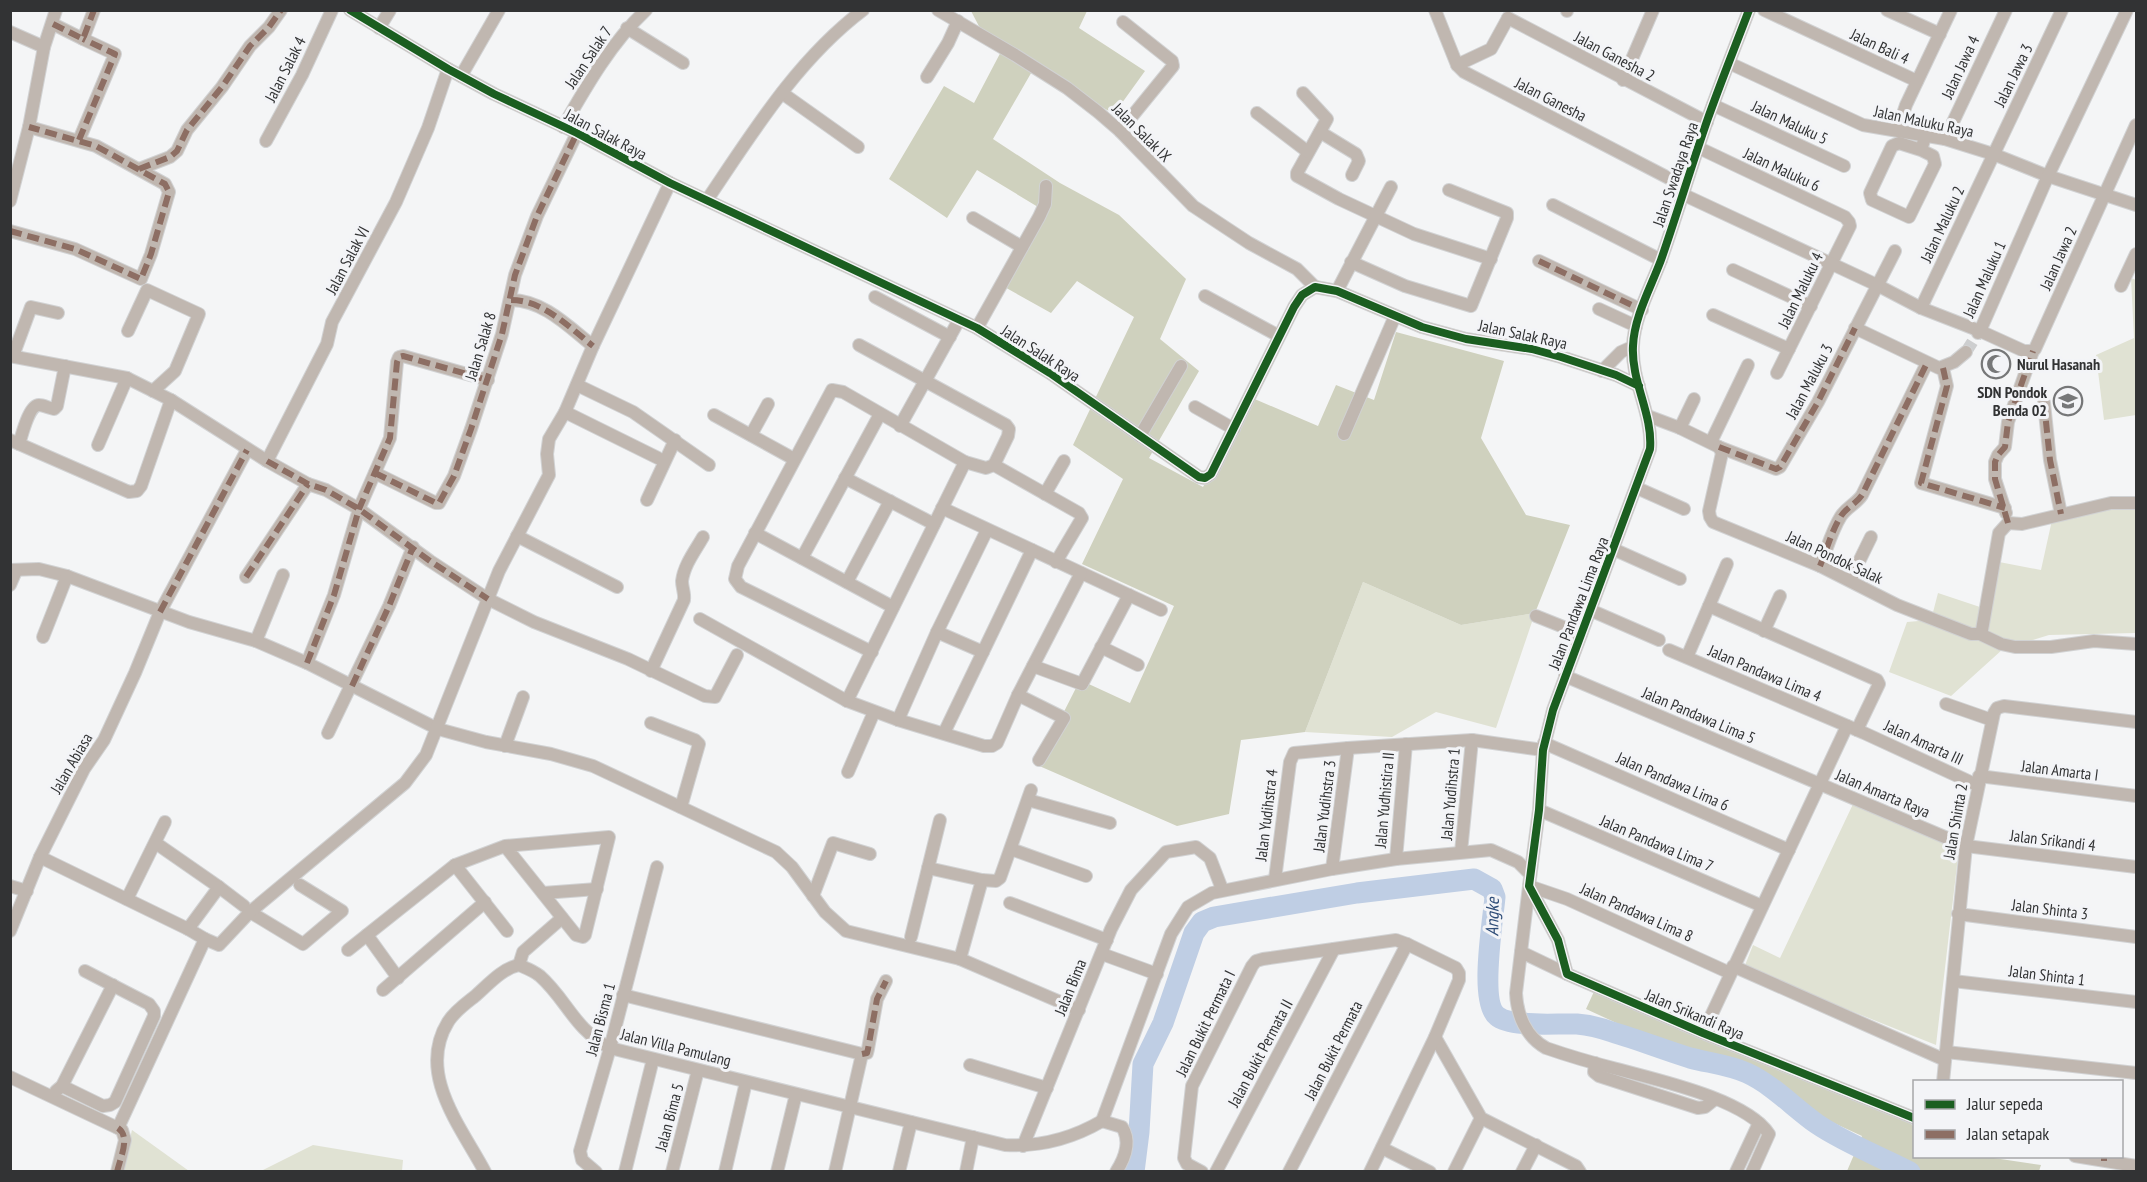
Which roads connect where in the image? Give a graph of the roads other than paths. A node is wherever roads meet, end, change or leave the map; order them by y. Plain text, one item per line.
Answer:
1 (56, 10) edge
2 (94, 10) edge
3 (281, 10) edge
4 (332, 10) edge
5 (350, 10) edge
6 (390, 10) edge
7 (499, 10) edge
8 (646, 10) edge
9 (863, 10) edge
10 (938, 10) edge
11 (1435, 10) edge
12 (1653, 10) edge
13 (1749, 10) edge
14 (1764, 10) edge
15 (1887, 10) edge
16 (1952, 10) edge
17 (2006, 10) edge
18 (2062, 10) edge
19 (2127, 10) edge
20 (1507, 14) edge
21 (958, 21) junction
22 (1123, 22) dead end
23 (52, 24) junction
24 (379, 28) junction
25 (627, 28) junction
26 (10, 32) edge
27 (1940, 34) junction
28 (83, 39) junction
29 (44, 47) junction
30 (683, 63) dead end
31 (1729, 63) junction
32 (1457, 65) junction
33 (448, 69) junction
34 (461, 76) junction
35 (927, 77) dead end
36 (1623, 80) junction
37 (1917, 81) junction
38 (782, 93) junction
39 (1303, 93) dead end
40 (1717, 106) junction
41 (1257, 113) dead end
42 (1707, 122) junction
43 (2136, 125) edge
44 (29, 127) junction
45 (563, 127) junction
46 (1898, 129) junction
47 (1120, 131) junction
48 (1320, 132) junction
49 (576, 133) junction
50 (1926, 134) junction
51 (1945, 139) junction
52 (79, 140) junction
53 (266, 141) dead end
54 (858, 147) dead end
55 (1698, 148) junction
56 (1920, 150) junction
57 (1308, 152) junction
58 (1993, 154) junction
59 (1844, 166) dead end
60 (139, 169) junction
61 (1352, 175) dead end
62 (2048, 176) junction
63 (670, 183) junction
64 (1046, 186) dead end
65 (1391, 186) dead end
66 (1449, 190) dead end
67 (1683, 190) junction
68 (2104, 194) junction
69 (707, 200) junction
70 (10, 201) edge
71 (1553, 205) dead end
72 (2136, 205) edge
73 (1375, 216) junction
74 (974, 218) dead end
75 (1850, 222) joint
76 (10, 231) edge
77 (1022, 247) junction
78 (1894, 251) dead end
79 (2136, 254) edge
80 (1491, 259) junction
81 (1661, 260) junction
82 (1539, 261) dead end
83 (1351, 262) junction
84 (1831, 265) junction
85 (1733, 270) dead end
86 (1877, 285) junction
87 (2121, 286) dead end
88 (1315, 287) junction
89 (1336, 291) junction
90 (1205, 296) dead end
91 (875, 297) dead end
92 (510, 300) junction
93 (1810, 306) junction
94 (1921, 308) junction
95 (1599, 309) dead end
96 (1642, 310) junction
97 (58, 313) dead end
98 (1713, 315) dead end
99 (1395, 316) junction
100 (959, 320) junction
101 (1636, 326) junction
102 (977, 328) junction
103 (1855, 328) junction
104 (128, 331) dead end
105 (1979, 332) junction
106 (1280, 336) junction
107 (950, 337) junction
108 (859, 345) dead end
109 (593, 346) junction
110 (1632, 347) junction
111 (1789, 350) junction
112 (2033, 351) junction
113 (1966, 352) tunnel mouth
114 (12, 356) edge
115 (1926, 363) junction
116 (1748, 365) dead end
117 (65, 366) junction
118 (1181, 366) dead end
119 (1943, 368) junction
120 (1602, 371) junction
121 (1778, 373) dead end
122 (127, 378) junction
123 (488, 380) junction
124 (926, 381) junction
125 (577, 385) junction
126 (1639, 386) junction
127 (153, 391) junction
128 (1695, 399) dead end
129 (171, 400) junction
130 (2044, 403) dead end
131 (768, 404) dead end
132 (1195, 407) dead end
133 (565, 412) junction
134 (880, 414) junction
135 (714, 415) dead end
136 (1648, 416) junction
137 (900, 426) junction
138 (1680, 428) junction
139 (1234, 429) junction
140 (1344, 434) dead end
141 (751, 435) junction
142 (1140, 436) junction
143 (675, 440) junction
144 (15, 442) edge
145 (98, 445) dead end
146 (1715, 445) junction
147 (247, 450) junction
148 (658, 458) dead end
149 (795, 459) junction
150 (1064, 460) dead end
151 (267, 461) junction
152 (965, 462) junction
153 (710, 465) dead end
154 (994, 465) junction
155 (375, 473) junction
156 (845, 477) junction
157 (308, 484) junction
158 (1637, 488) junction
159 (1046, 494) junction
160 (646, 500) dead end
161 (890, 501) junction
162 (2136, 503) edge
163 (942, 508) junction
164 (2005, 508) junction
165 (1684, 509) dead end
166 (359, 510) junction
167 (2061, 514) junction
168 (2008, 523) junction
169 (934, 524) junction
170 (987, 530) junction
171 (755, 533) junction
172 (517, 536) junction
173 (703, 537) dead end
174 (1871, 537) dead end
175 (413, 547) junction
176 (1613, 549) junction
177 (1032, 550) junction
178 (802, 558) junction
179 (1056, 562) junction
180 (1727, 564) dead end
181 (1820, 566) junction
182 (13, 571) edge
183 (1081, 573) junction
184 (283, 575) dead end
185 (67, 576) junction
186 (246, 577) dead end
187 (1680, 579) dead end
188 (1850, 580) junction
189 (847, 582) junction
190 (10, 585) edge
191 (617, 587) dead end
192 (1129, 596) junction
193 (1780, 596) dead end
194 (488, 599) junction
195 (1709, 606) junction
196 (893, 608) junction
197 (1161, 610) dead end
198 (1590, 610) junction
199 (160, 612) junction
200 (1536, 616) dead end
201 (700, 619) dead end
202 (1764, 631) junction
203 (938, 632) junction
204 (1581, 634) junction
205 (1980, 634) junction
206 (43, 637) dead end
207 (1659, 640) dead end
208 (256, 641) junction
209 (2136, 644) edge
210 (1101, 647) junction
211 (1669, 650) dead end
212 (872, 652) junction
213 (983, 652) junction
214 (737, 655) dead end
215 (1687, 657) junction
216 (307, 663) junction
217 (1138, 665) dead end
218 (1033, 666) junction
219 (651, 671) junction
220 (1565, 676) junction
221 (352, 686) junction
222 (1018, 695) junction
223 (523, 697) dead end
224 (848, 701) junction
225 (1946, 705) dead end
226 (874, 712) junction
227 (898, 720) junction
228 (1992, 720) junction
229 (2136, 722) edge
230 (651, 723) dead end
231 (1852, 728) junction
232 (438, 729) junction
233 (328, 733) dead end
234 (944, 733) junction
235 (1472, 740) junction
236 (1406, 744) junction
237 (505, 746) junction
238 (1544, 747) junction
239 (1348, 748) junction
240 (1291, 757) joint
241 (1039, 760) dead end
242 (848, 772) dead end
243 (1978, 781) junction
244 (1820, 784) junction
245 (2136, 796) edge
246 (681, 807) junction
247 (1539, 810) junction
248 (940, 820) dead end
249 (165, 822) dead end
250 (1110, 823) dead end
251 (160, 846) dead end
252 (505, 846) junction
253 (1966, 846) junction
254 (1011, 849) junction
255 (1789, 850) junction
256 (1461, 852) junction
257 (1532, 854) junction
258 (870, 855) dead end
259 (40, 857) junction
260 (1396, 859) junction
261 (1518, 862) junction
262 (455, 865) junction
263 (657, 867) dead end
264 (2136, 867) edge
265 (928, 868) junction
266 (1332, 869) junction
267 (1086, 876) dead end
268 (1275, 879) junction
269 (981, 880) junction
270 (1529, 880) junction
271 (300, 885) dead end
272 (10, 886) edge
273 (219, 887) junction
274 (1222, 889) junction
275 (597, 890) junction
276 (27, 891) junction
277 (543, 893) junction
278 (813, 896) junction
279 (132, 897) junction
280 (485, 902) junction
281 (1010, 903) dead end
282 (1762, 906) junction
283 (247, 909) junction
284 (1958, 914) junction
285 (562, 918) junction
286 (190, 926) junction
287 (10, 931) edge
288 (507, 931) dead end
289 (367, 935) junction
290 (911, 937) dead end
291 (2136, 937) edge
292 (206, 939) junction
293 (1107, 940) junction
294 (1407, 944) junction
295 (1334, 949) junction
296 (348, 950) dead end
297 (1521, 952) junction
298 (1102, 954) junction
299 (960, 959) junction
300 (519, 964) junction
301 (1731, 969) junction
302 (85, 970) dead end
303 (1157, 974) junction
304 (1567, 974) junction
305 (398, 978) junction
306 (886, 981) dead end
307 (1953, 981) junction
308 (112, 985) junction
309 (383, 990) dead end
310 (623, 995) junction
311 (2136, 1002) edge
312 (1079, 1010) junction
313 (1703, 1033) junction
314 (1435, 1037) junction
315 (610, 1048) junction
316 (862, 1054) junction
317 (1946, 1056) junction
318 (653, 1059) junction
319 (970, 1065) dead end
320 (698, 1070) junction
321 (2136, 1072) edge
322 (10, 1077) edge
323 (1943, 1080) edge
324 (746, 1082) junction
325 (62, 1086) junction
326 (1047, 1088) junction
327 (47, 1094) junction
328 (796, 1094) junction
329 (850, 1108) junction
330 (1481, 1118) junction
331 (1913, 1118) edge
332 (1102, 1121) junction
333 (910, 1122) junction
334 (1759, 1123) junction
335 (118, 1128) junction
336 (973, 1137) junction
337 (1536, 1145) junction
338 (1023, 1146) junction
339 (1382, 1148) junction
340 (2104, 1159) edge
341 (2136, 1166) edge
342 (117, 1172) edge
343 (484, 1172) edge
344 (596, 1172) edge
345 (625, 1172) edge
346 (672, 1172) edge
347 (725, 1172) edge
348 (777, 1172) edge
349 (835, 1172) edge
350 (899, 1172) edge
351 (966, 1172) edge
352 (1116, 1172) edge
353 (1202, 1172) edge
354 (1216, 1172) edge
355 (1289, 1172) edge
356 (1370, 1172) edge
357 (1430, 1172) edge
358 (1455, 1172) edge
359 (1522, 1172) edge
360 (1580, 1172) edge
361 (1736, 1172) edge
362 (1752, 1172) edge

1 - 23 street
2 - 28 street
3 - 60 street
4 - 53 street, Jalan Salak 4
5 - 24 street, Jalan Salak Raya
6 - 24 street
7 - 34 street
8 - 25 street, Jalan Salak 7
9 - 38 street
10 - 21 street, Jalan Salak IX
11 - 32 street
12 - 36 street
13 - 31 street, Jalan Swadaya Raya
14 - 37 street, Jalan Bali 4
15 - 27 street
16 - 27 street
17 - 51 street, Jalan Jawa 4
18 - 58 street, Jalan Jawa 3
19 - 62 street, Jalan Maluku 1
20 - 32 street
20 - 36 street, Jalan Ganesha 2
21 - 35 street
21 - 47 street, Jalan Salak IX
22 - 47 street
23 - 28 street
23 - 29 street
24 - 33 street, Jalan Salak Raya
25 - 30 street
25 - 45 street, Jalan Salak 7
26 - 29 street
27 - 37 street
28 - 52 street
29 - 44 street
31 - 40 street, Jalan Swadaya Raya
31 - 46 street, Jalan Maluku Raya
32 - 67 street, Jalan Ganesha
33 - 34 street, Jalan Salak Raya
33 - 151 street, Jalan Salak VI
34 - 45 street, Jalan Salak Raya
36 - 42 street, Jalan Ganesha 2
37 - 46 street
38 - 54 street
38 - 69 street
39 - 48 street
40 - 42 street, Jalan Swadaya Raya
40 - 59 street, Jalan Maluku 5
41 - 57 street
42 - 55 street, Jalan Swadaya Raya
43 - 68 street, Jalan Jawa 2
44 - 52 street
44 - 70 street
45 - 49 street, Jalan Salak Raya
46 - 50 street, Jalan Maluku Raya
47 - 88 street, Jalan Salak IX
48 - 57 street
48 - 61 street
49 - 63 street, Jalan Salak Raya
49 - 92 street, Jalan Salak 8
50 - 51 street, Jalan Maluku Raya
50 - 56 street
51 - 58 street, Jalan Maluku Raya
52 - 60 street
55 - 67 street, Jalan Swadaya Raya
55 - 75 street, Jalan Maluku 6
56 - 56 street
57 - 73 street
58 - 62 street, Jalan Maluku Raya
58 - 94 street, Jalan Maluku 2
60 - 76 street
62 - 68 street, Jalan Maluku Raya
62 - 105 street, Jalan Maluku 1
63 - 69 street, Jalan Salak Raya
63 - 109 street
64 - 77 street
65 - 73 street
66 - 80 street
67 - 81 street, Jalan Swadaya Raya
67 - 84 street, Jalan Maluku 1
68 - 72 street, Jalan Maluku Raya
68 - 112 street, Jalan Jawa 2
69 - 100 street, Jalan Salak Raya
71 - 81 street
73 - 80 street
73 - 83 street
74 - 77 street
75 - 84 street, Jalan Maluku 4
77 - 102 street
78 - 86 street, Jalan Maluku 3
79 - 87 street
80 - 83 street
81 - 96 street, Jalan Swadaya Raya
82 - 96 street
83 - 89 street
84 - 86 street, Jalan Maluku 1
84 - 93 street, Jalan Maluku 4
85 - 93 street
86 - 94 street, Jalan Maluku 1
86 - 103 street, Jalan Maluku 3
88 - 89 street, Jalan Salak Raya
88 - 106 street, Jalan Salak Raya
89 - 99 street, Jalan Salak Raya
90 - 106 street
91 - 107 street
92 - 109 street
92 - 123 street, Jalan Salak 8
93 - 111 street, Jalan Maluku 4
94 - 105 street, Jalan Maluku 1
95 - 101 street
96 - 101 street, Jalan Swadaya Raya
97 - 114 street
98 - 111 street
99 - 120 street, Jalan Salak Raya
99 - 140 street
100 - 102 street, Jalan Salak Raya
100 - 107 street
101 - 110 street, Jalan Swadaya Raya
102 - 142 street, Jalan Salak Raya
103 - 115 street
103 - 146 street, Jalan Maluku 3
104 - 127 street
105 - 112 street
106 - 139 street, Jalan Salak Raya
107 - 124 street
108 - 124 street
109 - 125 street
110 - 120 street
110 - 126 street, Jalan Pandawa Lima Raya
111 - 121 street, Jalan Maluku 4
112 - 164 street, Jalan Jawa 2
113 - 119 street
114 - 117 street
115 - 119 street
115 - 181 street
116 - 146 street
117 - 122 street
117 - 144 street
118 - 142 street
119 - 164 street
120 - 126 street, Jalan Salak Raya
122 - 127 street
122 - 145 street
123 - 155 street, Jalan Salak 8
123 - 155 street
124 - 137 street
124 - 154 street
125 - 133 street
125 - 143 street
126 - 136 street, Jalan Pandawa Lima Raya
127 - 129 street
128 - 138 street
129 - 144 street
129 - 147 street
130 - 167 street
131 - 141 street
132 - 139 street
133 - 148 street
133 - 172 street
134 - 137 street
134 - 149 street
134 - 156 street
135 - 141 street
136 - 138 street
136 - 158 street, Jalan Pandawa Lima Raya
137 - 152 street
138 - 146 street
139 - 142 street, Jalan Salak Raya
141 - 149 street
143 - 153 street
143 - 160 street
146 - 181 street, Jalan Pondok Salak
147 - 151 street
147 - 199 street, Jalan Abiasa
149 - 171 street
150 - 159 street
151 - 157 street
152 - 154 street
152 - 163 street
154 - 159 street
155 - 166 street
156 - 161 street
156 - 178 street
157 - 166 street
157 - 186 street
158 - 165 street
158 - 176 street, Jalan Pandawa Lima Raya
159 - 179 street
161 - 169 street
161 - 189 street
162 - 167 street
163 - 169 street
163 - 170 street
164 - 168 street, Jalan Jawa 2
166 - 175 street
166 - 216 street
167 - 168 street
168 - 205 street
169 - 196 street
170 - 177 street
170 - 203 street
171 - 178 street
171 - 212 street
172 - 191 street
172 - 194 street
173 - 219 street
174 - 188 street
175 - 194 street
175 - 221 street
176 - 187 street
176 - 198 street, Jalan Pandawa Lima Raya
177 - 179 street
177 - 213 street
178 - 189 street
179 - 183 street
180 - 195 street
181 - 188 street, Jalan Pondok Salak
182 - 185 street
182 - 190 street
183 - 192 street
183 - 218 street
184 - 208 street
185 - 199 street
185 - 206 street
188 - 205 street, Jalan Pondok Salak
189 - 196 street
192 - 197 street
192 - 210 street
193 - 202 street
194 - 219 street
194 - 232 street
195 - 202 street
195 - 215 street
196 - 212 street
198 - 204 street, Jalan Pandawa Lima Raya
198 - 207 street
199 - 208 street
199 - 259 street, Jalan Abiasa
200 - 204 street
201 - 224 street
202 - 231 street
203 - 213 street
203 - 227 street
204 - 220 street, Jalan Pandawa Lima Raya
205 - 209 street, Jalan Pondok Salak
208 - 216 street
210 - 217 street
210 - 218 street
211 - 215 street, Jalan Pandawa Lima 4
212 - 224 street
213 - 234 street
214 - 219 street
215 - 231 street, Jalan Pandawa Lima 4
216 - 221 street
218 - 222 street
220 - 238 street, Jalan Pandawa Lima Raya
220 - 244 street, Jalan Pandawa Lima 5
221 - 232 street
221 - 233 street
222 - 234 street
222 - 241 street
223 - 237 street
224 - 226 street
225 - 228 street
226 - 227 street
226 - 242 street
227 - 234 street
228 - 229 street
228 - 243 street, Jalan Shinta 2
230 - 246 street
231 - 243 street, Jalan Amarta III
231 - 244 street
232 - 237 street
232 - 283 street
235 - 236 street, Jalan Pandawa Lima 6
235 - 238 street, Jalan Pandawa Lima 6
235 - 256 street, Jalan Yudihstra 1
236 - 239 street, Jalan Pandawa Lima 6
236 - 260 street, Jalan Yudhistira II
237 - 246 street
238 - 247 street, Jalan Pandawa Lima Raya
238 - 255 street, Jalan Pandawa Lima 6
239 - 240 street, Jalan Pandawa Lima 6
239 - 266 street, Jalan Yudihstra 3
240 - 268 street, Jalan Yudihstra 4
243 - 245 street, Jalan Amarta I
243 - 253 street, Jalan Shinta 2
244 - 253 street, Jalan Amarta Raya
244 - 255 street
246 - 278 street
247 - 257 street, Jalan Pandawa Lima Raya
247 - 282 street, Jalan Pandawa Lima 7
248 - 265 street
249 - 279 street
250 - 254 street
251 - 273 street
252 - 262 street
252 - 275 street
252 - 277 street
253 - 264 street, Jalan Srikandi 4
253 - 284 street, Jalan Shinta 2
254 - 267 street
254 - 269 street
255 - 282 street
256 - 260 street
256 - 261 street
257 - 261 street
257 - 270 street, Jalan Pandawa Lima Raya
258 - 278 street
259 - 276 street, Jalan Abiasa
259 - 279 street
260 - 266 street
261 - 270 street
262 - 280 street
262 - 289 street
263 - 310 street, Jalan Bisma 1
265 - 269 street
265 - 290 street
266 - 268 street
268 - 274 street
269 - 299 street
270 - 297 street, Jalan Pandawa Lima Raya
270 - 301 street, Jalan Pandawa Lima 8
270 - 304 street
271 - 283 street
272 - 276 street
273 - 283 street
273 - 286 street
274 - 293 street, Jalan Bima
274 - 303 street
275 - 277 street
275 - 285 street
276 - 287 street, Jalan Abiasa
277 - 285 street
278 - 299 street
279 - 286 street
280 - 288 street
280 - 305 street
281 - 293 street
282 - 301 street
283 - 292 street
284 - 291 street, Jalan Shinta 3
284 - 307 street, Jalan Shinta 2
285 - 300 street
286 - 292 street
289 - 296 street
289 - 305 street
292 - 335 street
293 - 298 street, Jalan Bima
294 - 295 street, Jalan Bukit Permata I
294 - 314 street
294 - 355 street, Jalan Bukit Permata
295 - 353 street, Jalan Bukit Permata I
295 - 354 street, Jalan Bukit Permata II
297 - 304 street, Jalan Srikandi Raya
297 - 334 street, Jalan Pandawa Lima Raya
298 - 303 street
298 - 312 street, Jalan Bima
299 - 312 street
300 - 315 street, Jalan Villa Pamulang
300 - 343 street
301 - 313 street
301 - 317 street, Jalan Pandawa Lima 8
302 - 308 street
303 - 332 street
304 - 313 street, Jalan Srikandi Raya
305 - 309 street
306 - 316 street
307 - 311 street, Jalan Shinta 1
307 - 317 street, Jalan Shinta 2
308 - 325 street
308 - 325 street
310 - 315 street, Jalan Bisma 1
310 - 316 street
312 - 326 street, Jalan Bima
313 - 331 street, Jalan Srikandi Raya
314 - 330 street
314 - 339 street
315 - 318 street, Jalan Villa Pamulang
315 - 344 street, Jalan Bisma 1
316 - 329 street
317 - 321 street
317 - 323 street, Jalan Shinta 2
318 - 320 street, Jalan Villa Pamulang
318 - 345 street
319 - 326 street
320 - 324 street, Jalan Villa Pamulang
320 - 346 street, Jalan Bima 5
322 - 327 street
324 - 328 street, Jalan Villa Pamulang
324 - 347 street
325 - 327 street
326 - 338 street, Jalan Bima
327 - 335 street
328 - 329 street, Jalan Villa Pamulang
328 - 348 street
329 - 333 street, Jalan Villa Pamulang
329 - 349 street
330 - 337 street
330 - 358 street
332 - 338 street, Jalan Villa Pamulang
332 - 352 street
333 - 336 street, Jalan Villa Pamulang
333 - 350 street
334 - 361 street
334 - 362 street
335 - 342 street
336 - 338 street, Jalan Villa Pamulang
336 - 351 street
337 - 359 street
337 - 360 street
339 - 356 street
339 - 357 street
340 - 341 street

